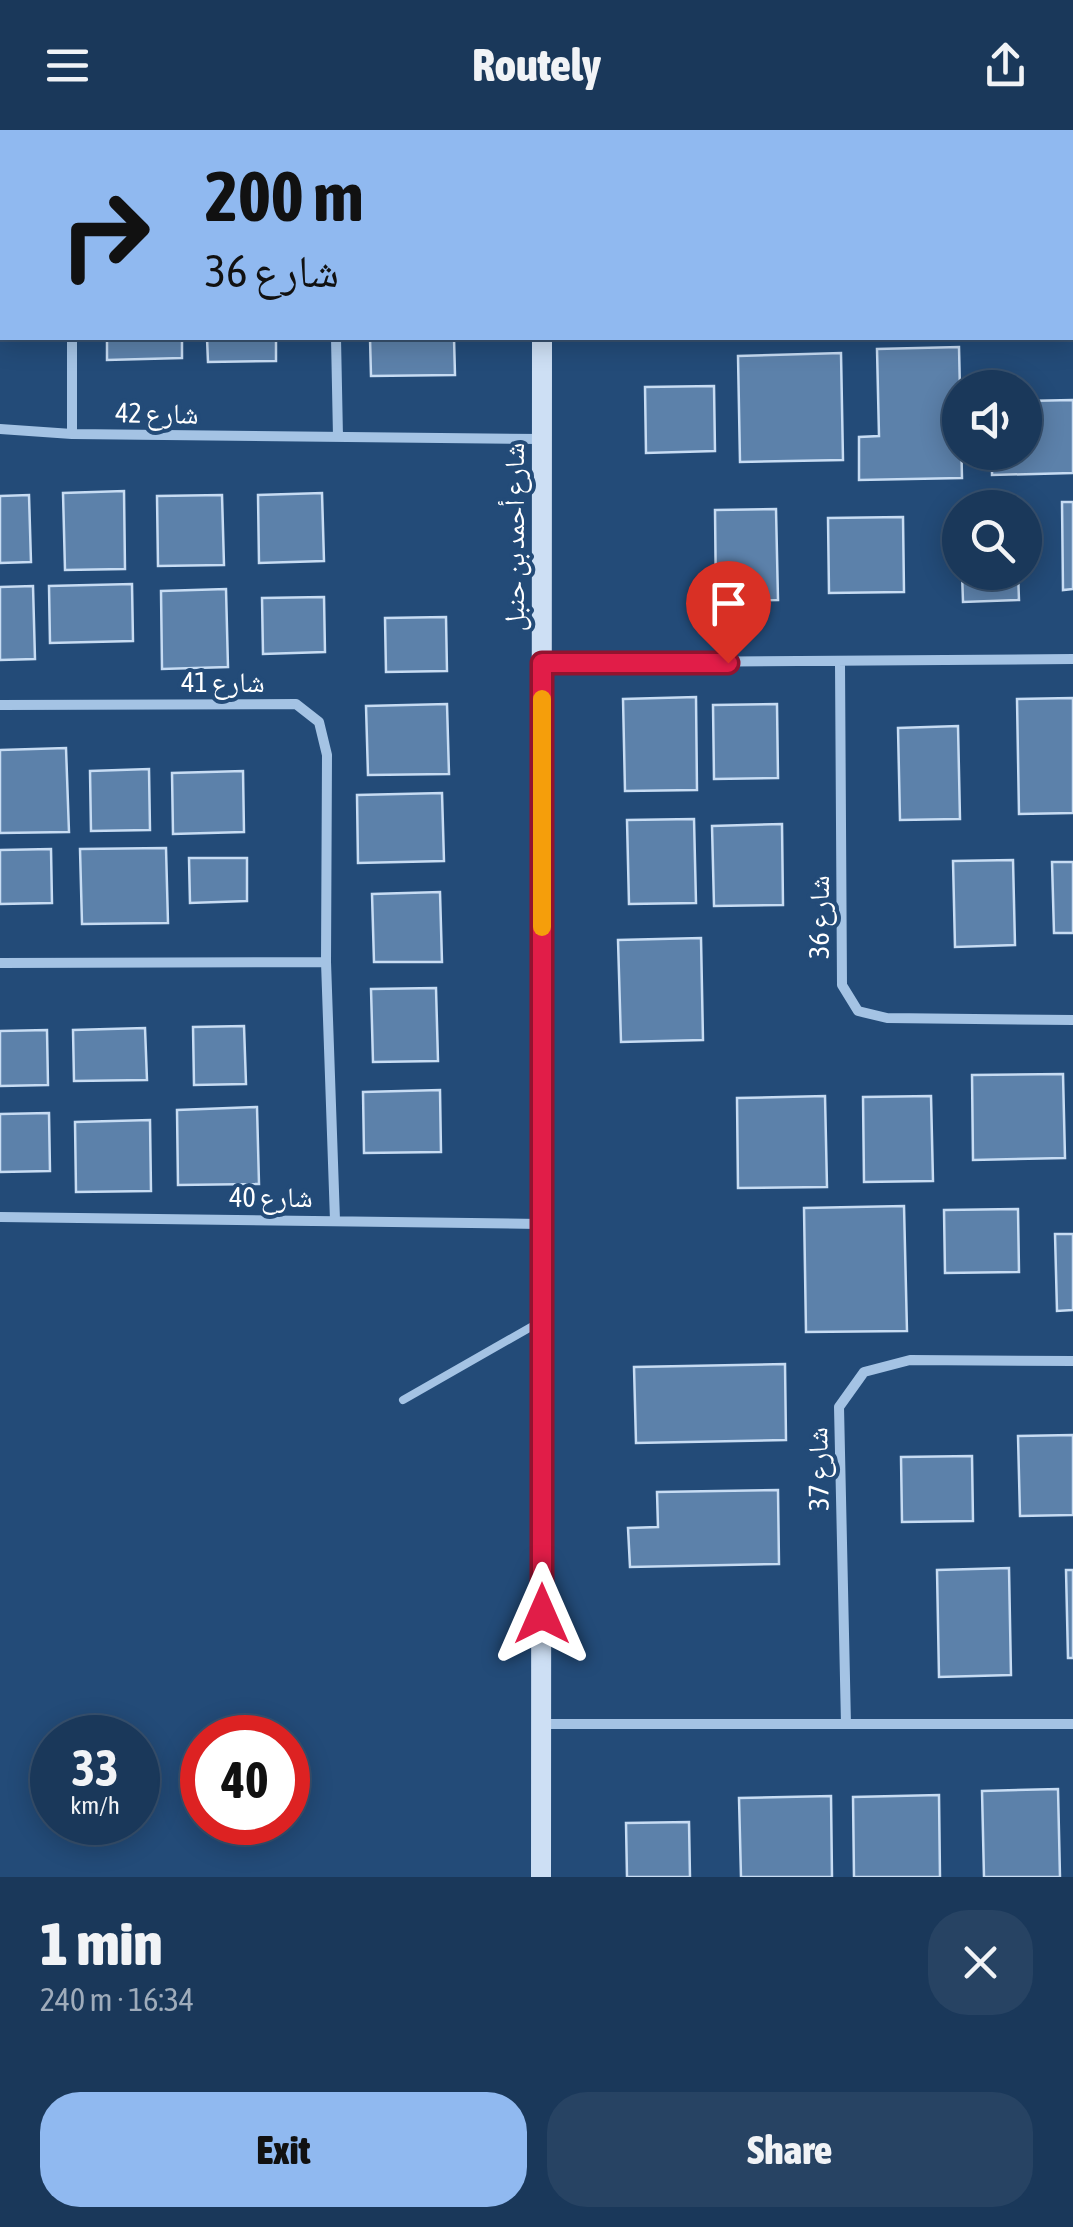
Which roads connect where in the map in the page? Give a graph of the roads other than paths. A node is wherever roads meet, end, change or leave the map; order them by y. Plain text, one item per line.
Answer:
1 (72, 340) edge
2 (336, 340) edge
3 (542, 340) edge
4 (0, 429) edge
5 (72, 434) junction
6 (338, 437) junction
7 (542, 439) junction
8 (1073, 659) edge
9 (542, 663) junction
10 (840, 663) junction
11 (0, 705) edge
12 (326, 962) junction
13 (0, 963) edge
14 (1073, 1020) edge
15 (0, 1217) edge
16 (335, 1220) junction
17 (542, 1224) junction
18 (542, 1321) junction
19 (1073, 1361) edge
20 (403, 1400) dead end
21 (542, 1724) junction
22 (846, 1724) junction
23 (1073, 1724) edge
24 (541, 1877) edge

1 - 5 street
2 - 6 street
3 - 7 street, شارع أحمد بن حنبل
4 - 5 street, شارع 42
5 - 6 street, شارع 42
6 - 7 street, شارع 42
7 - 9 street, شارع أحمد بن حنبل
8 - 10 street
9 - 10 street
9 - 17 street, شارع أحمد بن حنبل
10 - 14 street, شارع 36
11 - 12 street, شارع 41
12 - 13 street
12 - 16 street, شارع 41
15 - 16 street, شارع 40
16 - 17 street, شارع 40
17 - 18 street, شارع أحمد بن حنبل
18 - 20 lane
18 - 21 street, شارع أحمد بن حنبل
19 - 22 street, شارع 37
21 - 22 street
21 - 24 street, شارع أحمد بن حنبل
22 - 23 street

